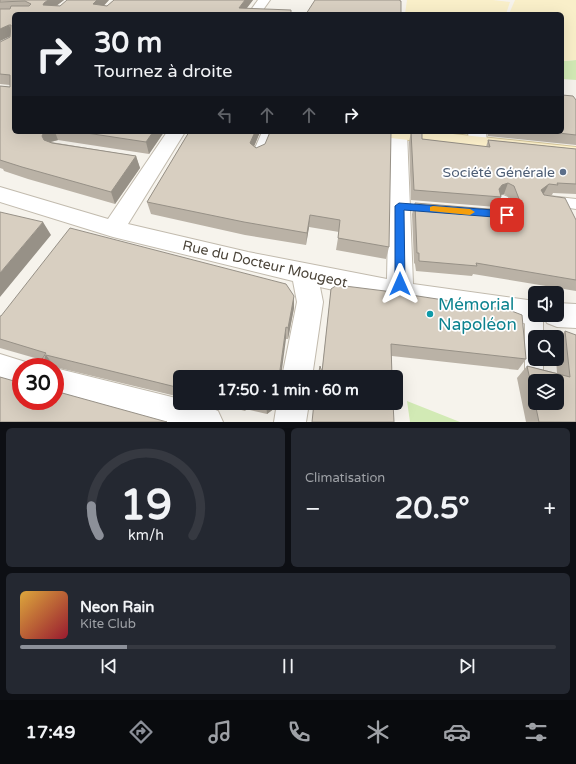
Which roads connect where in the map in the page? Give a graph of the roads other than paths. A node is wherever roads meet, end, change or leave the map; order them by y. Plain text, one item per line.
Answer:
1 (264, 0) edge
2 (255, 12) edge
3 (174, 134) edge
4 (267, 134) edge
5 (390, 134) edge
6 (412, 134) edge
7 (478, 137) edge
8 (576, 153) edge
9 (258, 155) edge
10 (0, 194) edge
11 (503, 200) dead end
12 (544, 201) edge
13 (576, 204) edge
14 (476, 212) edge
15 (113, 229) junction
16 (304, 274) junction
17 (400, 294) junction
18 (528, 312) edge
19 (564, 315) edge
20 (576, 316) edge
21 (539, 322) edge
22 (562, 322) edge
23 (576, 327) edge
24 (0, 368) edge
25 (299, 370) edge
26 (534, 370) edge
27 (12, 371) edge
28 (64, 385) edge
29 (292, 410) edge
30 (207, 422) edge
31 (290, 422) edge

1 - 2 street
3 - 15 street
4 - 9 lane
5 - 17 street
6 - 7 main road
7 - 8 main road
10 - 15 street, Rue du Docteur Mougeot
11 - 14 lane
12 - 13 lane
15 - 16 street, Rue du Docteur Mougeot
16 - 17 street, Rue du Docteur Mougeot
16 - 25 street
17 - 18 street, Rue du Docteur Mougeot
19 - 20 street, Rue du Docteur Mougeot
21 - 26 lane
22 - 23 lane
24 - 27 street
28 - 30 street
29 - 31 street

